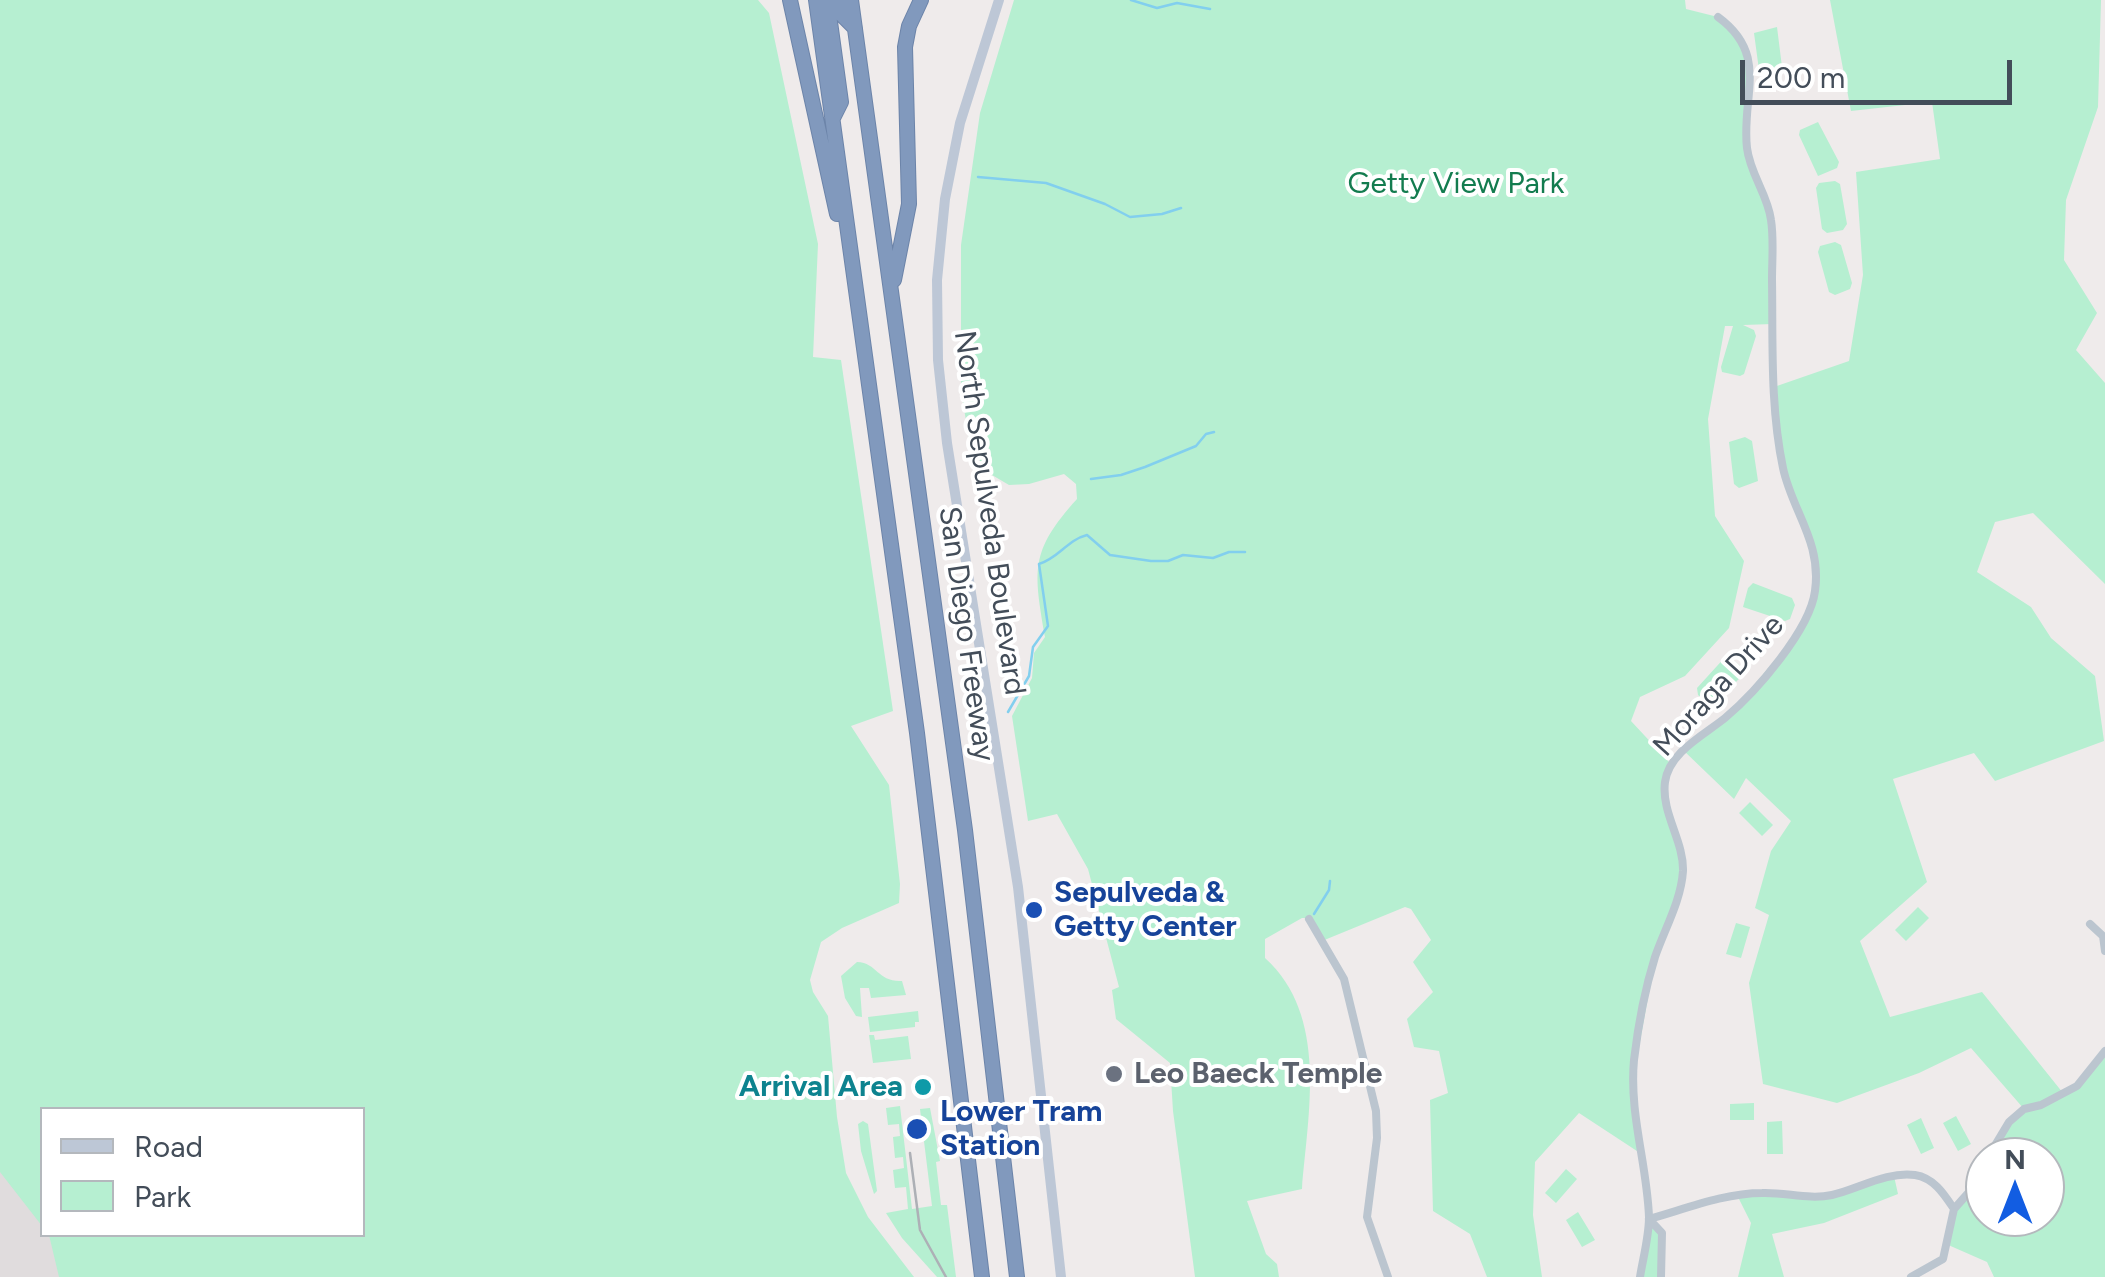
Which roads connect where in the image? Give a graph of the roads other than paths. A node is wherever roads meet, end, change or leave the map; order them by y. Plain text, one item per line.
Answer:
1 (790, 0) edge
2 (816, 0) edge
3 (827, 0) edge
4 (839, 0) edge
5 (851, 0) edge
6 (921, 0) edge
7 (999, 0) edge
8 (1718, 17) dead end
9 (856, 29) junction
10 (833, 119) junction
11 (891, 295) junction
12 (858, 308) junction
13 (1309, 918) dead end
14 (2090, 924) dead end
15 (2104, 936) edge
16 (2105, 951) edge
17 (2105, 1051) edge
18 (2000, 1137) edge
19 (1965, 1197) edge
20 (1954, 1209) junction
21 (1649, 1219) junction
22 (982, 1277) edge
23 (1017, 1277) edge
24 (1061, 1277) edge
25 (1388, 1277) edge
26 (1640, 1277) edge
27 (1660, 1277) edge
28 (1911, 1277) edge

1 - 12 highway
2 - 10 highway, San Diego Freeway
3 - 10 highway
4 - 9 highway
5 - 9 highway, San Diego Freeway
6 - 11 highway
7 - 24 main road, North Sepulveda Boulevard
8 - 21 street, Moraga Drive
9 - 11 highway, San Diego Freeway
10 - 12 highway, San Diego Freeway
11 - 23 highway, San Diego Freeway
12 - 22 highway, San Diego Freeway
13 - 25 street
14 - 15 street
15 - 16 street
17 - 18 street
19 - 20 street
20 - 21 street
20 - 28 street
21 - 26 street, Moraga Drive
21 - 27 street, Moraga Drive

